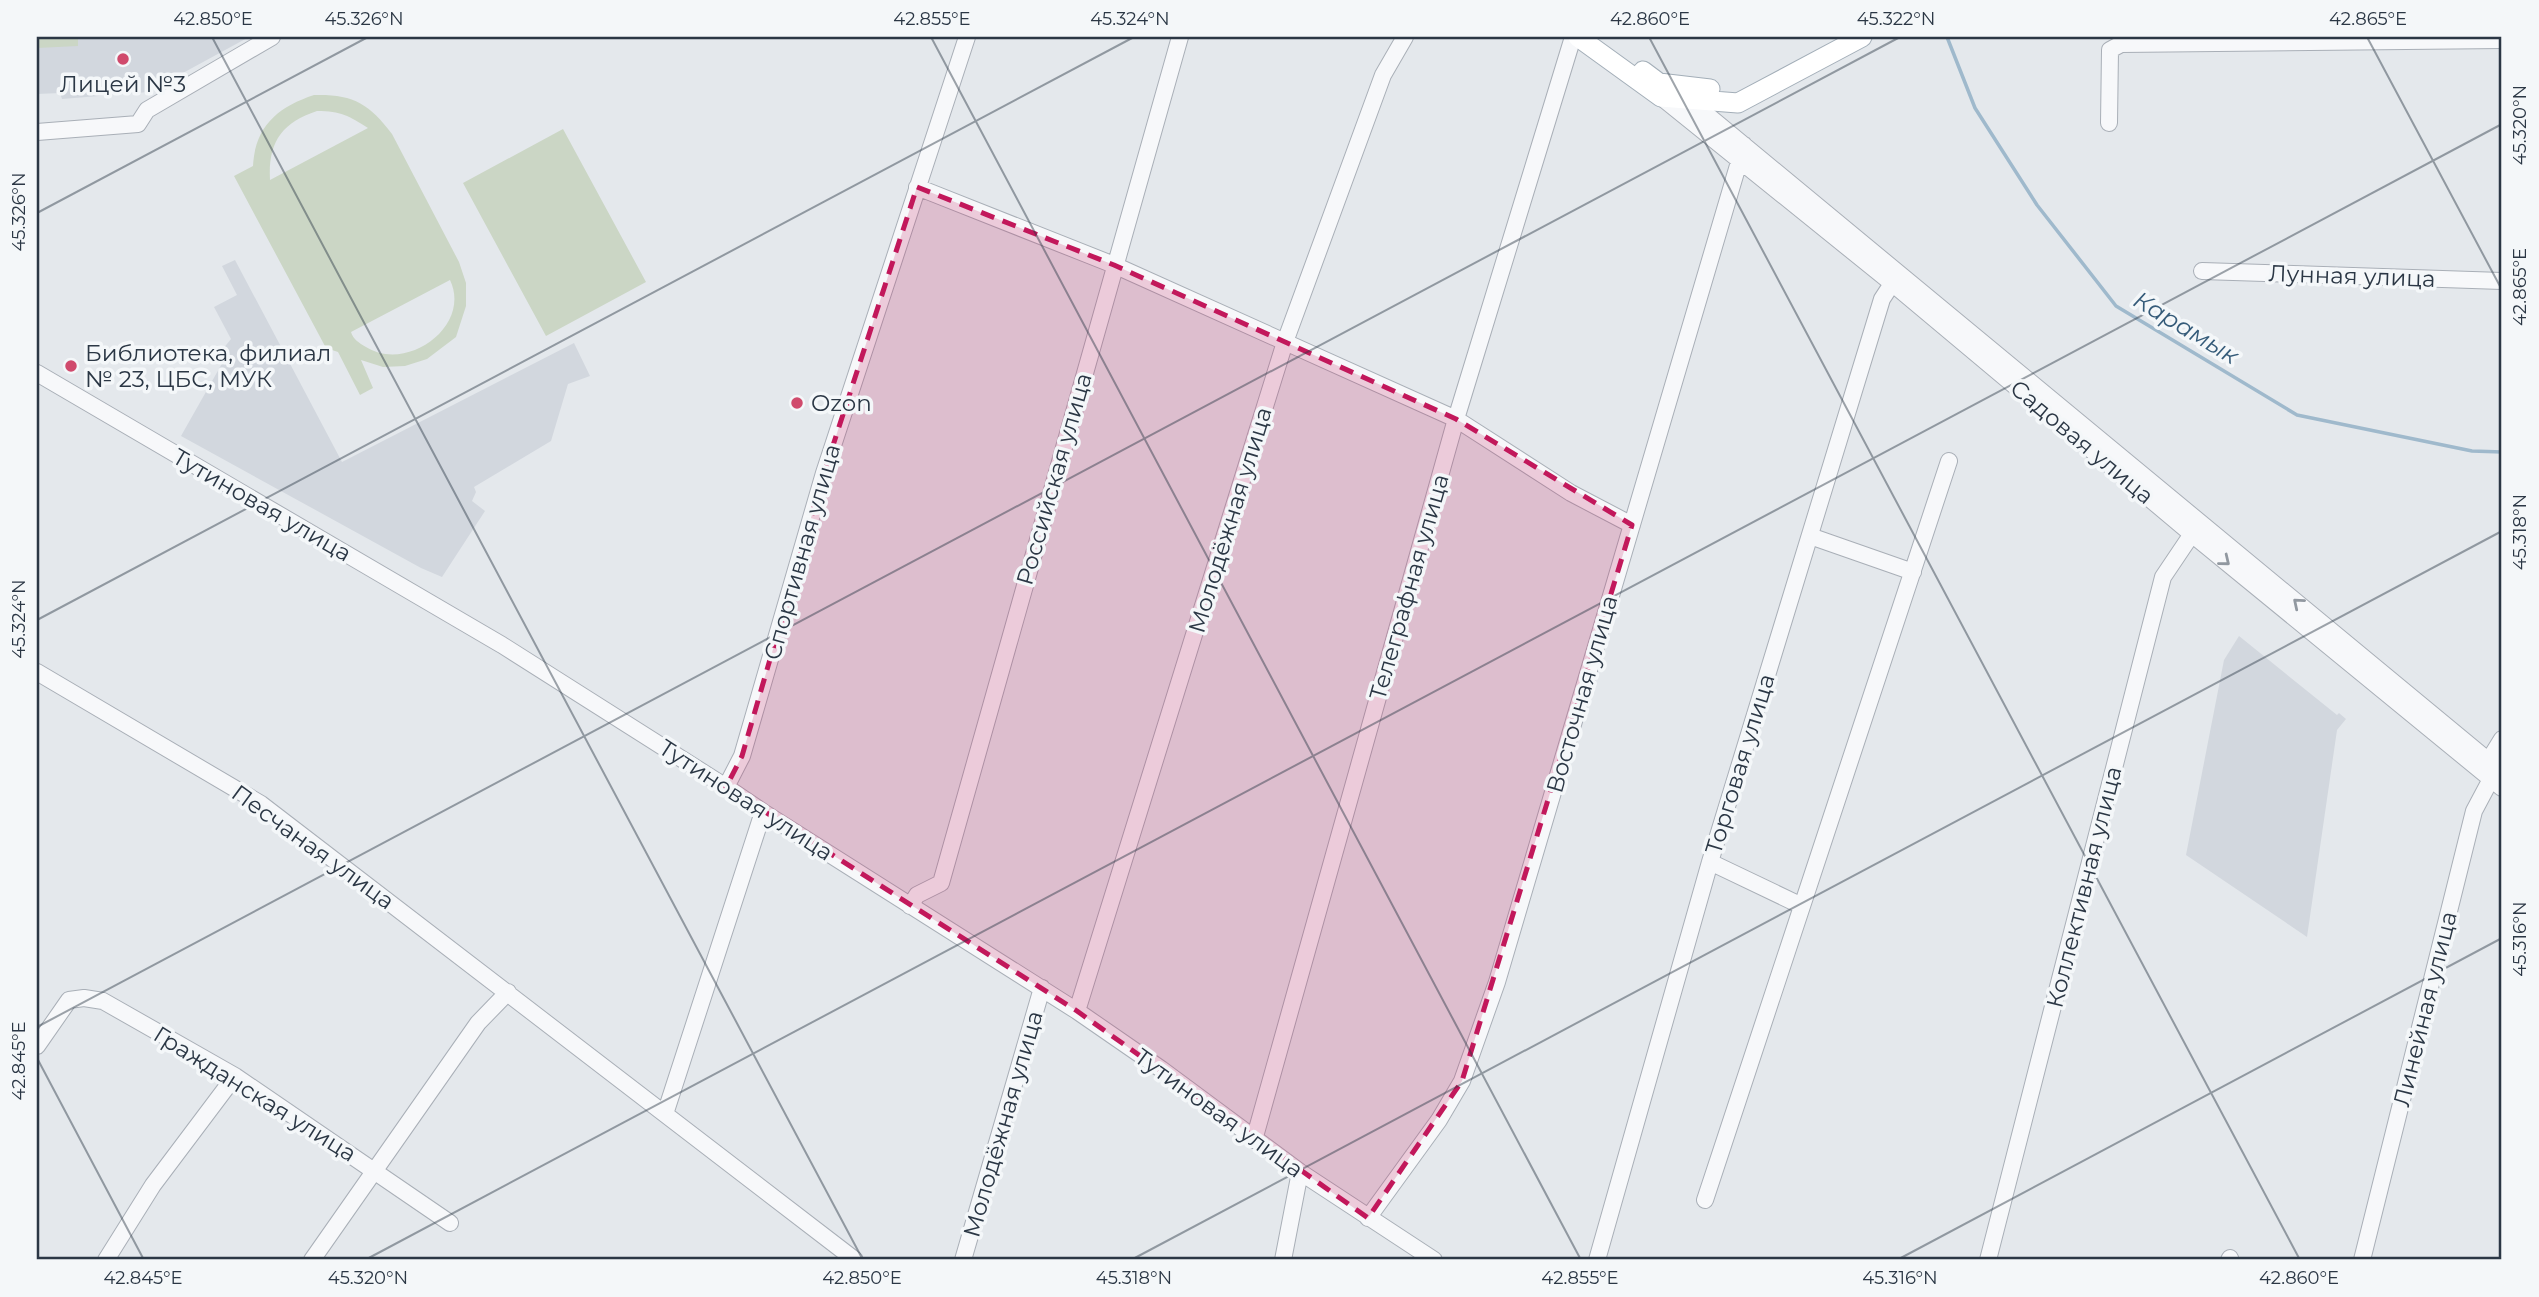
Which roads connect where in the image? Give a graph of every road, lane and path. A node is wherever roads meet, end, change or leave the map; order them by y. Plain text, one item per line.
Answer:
1 (272, 37) edge
2 (967, 37) edge
3 (1180, 37) edge
4 (1405, 37) edge
5 (1575, 37) edge
6 (1595, 37) edge
7 (1838, 37) edge
8 (1862, 37) edge
9 (2436, 39) edge
10 (2502, 40) edge
11 (1660, 90) junction
12 (1685, 99) junction
13 (2109, 123) dead end
14 (37, 132) edge
15 (1742, 152) junction
16 (917, 187) junction
17 (1114, 265) junction
18 (2202, 271) dead end
19 (1896, 279) junction
20 (2502, 281) edge
21 (1285, 342) junction
22 (37, 373) edge
23 (1456, 419) junction
24 (1949, 461) dead end
25 (1632, 525) junction
26 (2196, 528) junction
27 (1810, 536) junction
28 (1913, 572) junction
29 (37, 673) edge
30 (2502, 739) edge
31 (2489, 760) junction
32 (2499, 780) edge
33 (726, 787) junction
34 (763, 812) junction
35 (1710, 862) junction
36 (910, 906) junction
37 (1802, 906) junction
38 (1042, 988) junction
39 (508, 992) junction
40 (1077, 1011) junction
41 (37, 1046) edge
42 (235, 1076) junction
43 (665, 1114) junction
44 (1254, 1140) junction
45 (373, 1169) junction
46 (1300, 1172) junction
47 (1705, 1200) dead end
48 (1368, 1218) junction
49 (450, 1223) dead end
50 (106, 1260) edge
51 (312, 1260) edge
52 (855, 1260) edge
53 (963, 1260) edge
54 (1283, 1260) edge
55 (1434, 1260) edge
56 (1597, 1260) edge
57 (1988, 1260) edge
58 (2362, 1260) edge

1 - 14 street
2 - 16 street, Спортивная улица
3 - 17 street, Российская улица
4 - 21 street, Молодёжная улица
5 - 11 main road
5 - 23 street, Телеграфная улица
6 - 11 main road
7 - 11 main road
8 - 12 main road
9 - 10 street
9 - 13 street
11 - 12 main road
11 - 15 street, Садовая улица
12 - 15 street
15 - 19 street, Садовая улица
15 - 25 street, Восточная улица
16 - 17 street
16 - 33 street, Спортивная улица
17 - 21 street
17 - 36 street, Российская улица
18 - 20 street, Лунная улица
19 - 26 street, Садовая улица
19 - 27 street, Торговая улица
21 - 23 street
21 - 40 street, Молодёжная улица
22 - 33 street, Тутиновая улица
23 - 25 street
23 - 44 street, Телеграфная улица
24 - 28 street
25 - 48 street, Восточная улица
31 -> 26 street, Садовая улица
26 -> 32 street, Садовая улица
26 - 57 street, Коллективная улица
27 - 28 street
27 - 35 street, Торговая улица
28 - 37 street
29 - 39 street, Песчаная улица
30 - 31 street
31 - 32 street
32 - 58 street, Линейная улица
33 - 34 street, Тутиновая улица
34 - 36 street, Тутиновая улица
34 - 43 street
35 - 37 street
35 - 56 street, Торговая улица
36 - 38 street, Тутиновая улица
37 - 47 street
38 - 40 street, Тутиновая улица
38 - 53 street, Молодёжная улица
39 - 43 street, Песчаная улица
39 - 45 street
40 - 44 street, Тутиновая улица
41 - 42 street, Гражданская улица
42 - 45 street, Гражданская улица
42 - 50 street
43 - 52 street, Песчаная улица
44 - 46 street, Тутиновая улица
45 - 49 street, Гражданская улица
45 - 51 street
46 - 48 street, Тутиновая улица
46 - 54 street
48 - 55 street, Тутиновая улица

